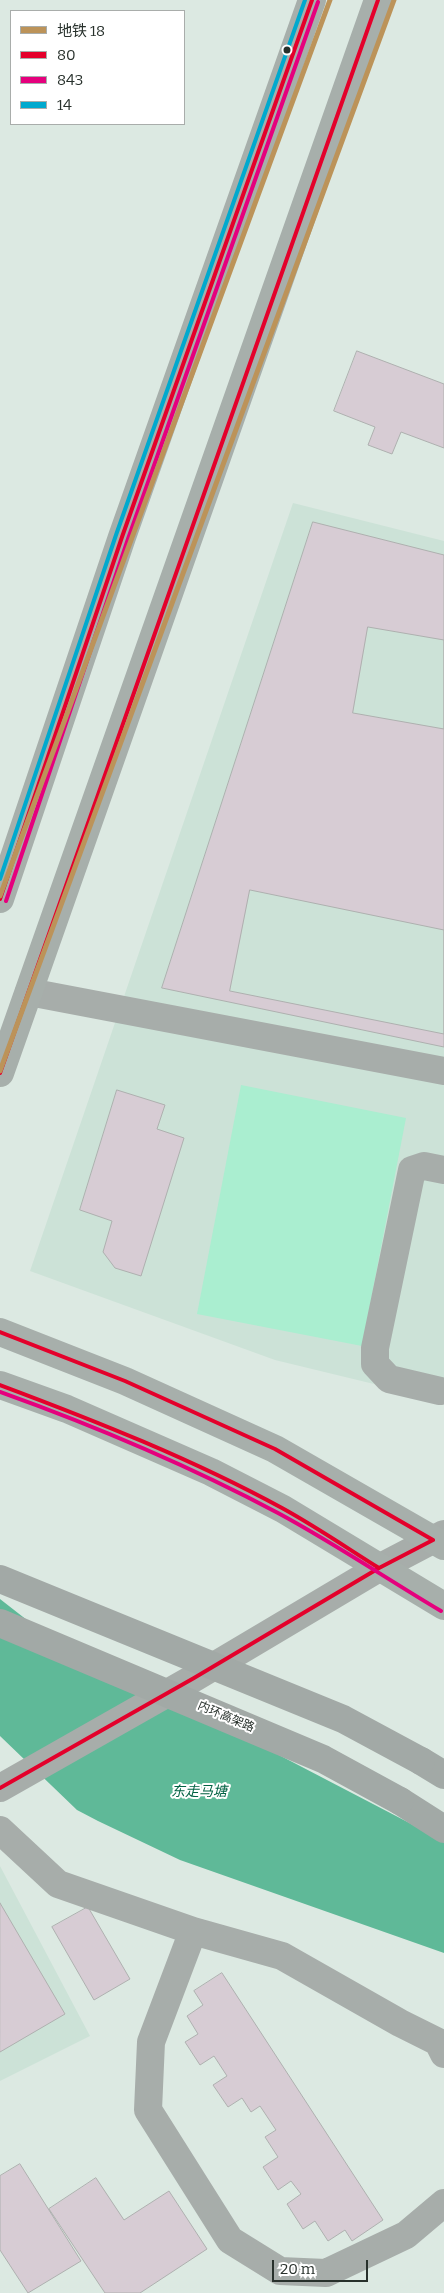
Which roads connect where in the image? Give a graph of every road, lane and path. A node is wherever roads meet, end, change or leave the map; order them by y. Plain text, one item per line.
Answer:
1 (312, 0) edge
2 (378, 0) edge
3 (0, 899) edge
4 (29, 992) dead end
5 (444, 1071) edge
6 (0, 1073) edge
7 (444, 1170) edge
8 (0, 1332) edge
9 (0, 1385) edge
10 (441, 1390) edge
11 (440, 1540) edge
12 (379, 1568) junction
13 (0, 1579) edge
14 (444, 1606) edge
15 (0, 1623) edge
16 (444, 1775) edge
17 (0, 1788) edge
18 (444, 1828) edge
19 (0, 1830) edge
20 (193, 1930) junction
21 (444, 2054) edge
22 (444, 2202) edge

1 - 3 main road
2 - 6 main road
4 - 5 street
7 - 10 street
8 - 11 main road
9 - 12 main road
11 - 12 street
12 - 14 main road
12 - 17 street
13 - 16 highway, bridge
15 - 18 highway, 内环高架路, bridge
19 - 20 street
20 - 21 street
20 - 22 street

